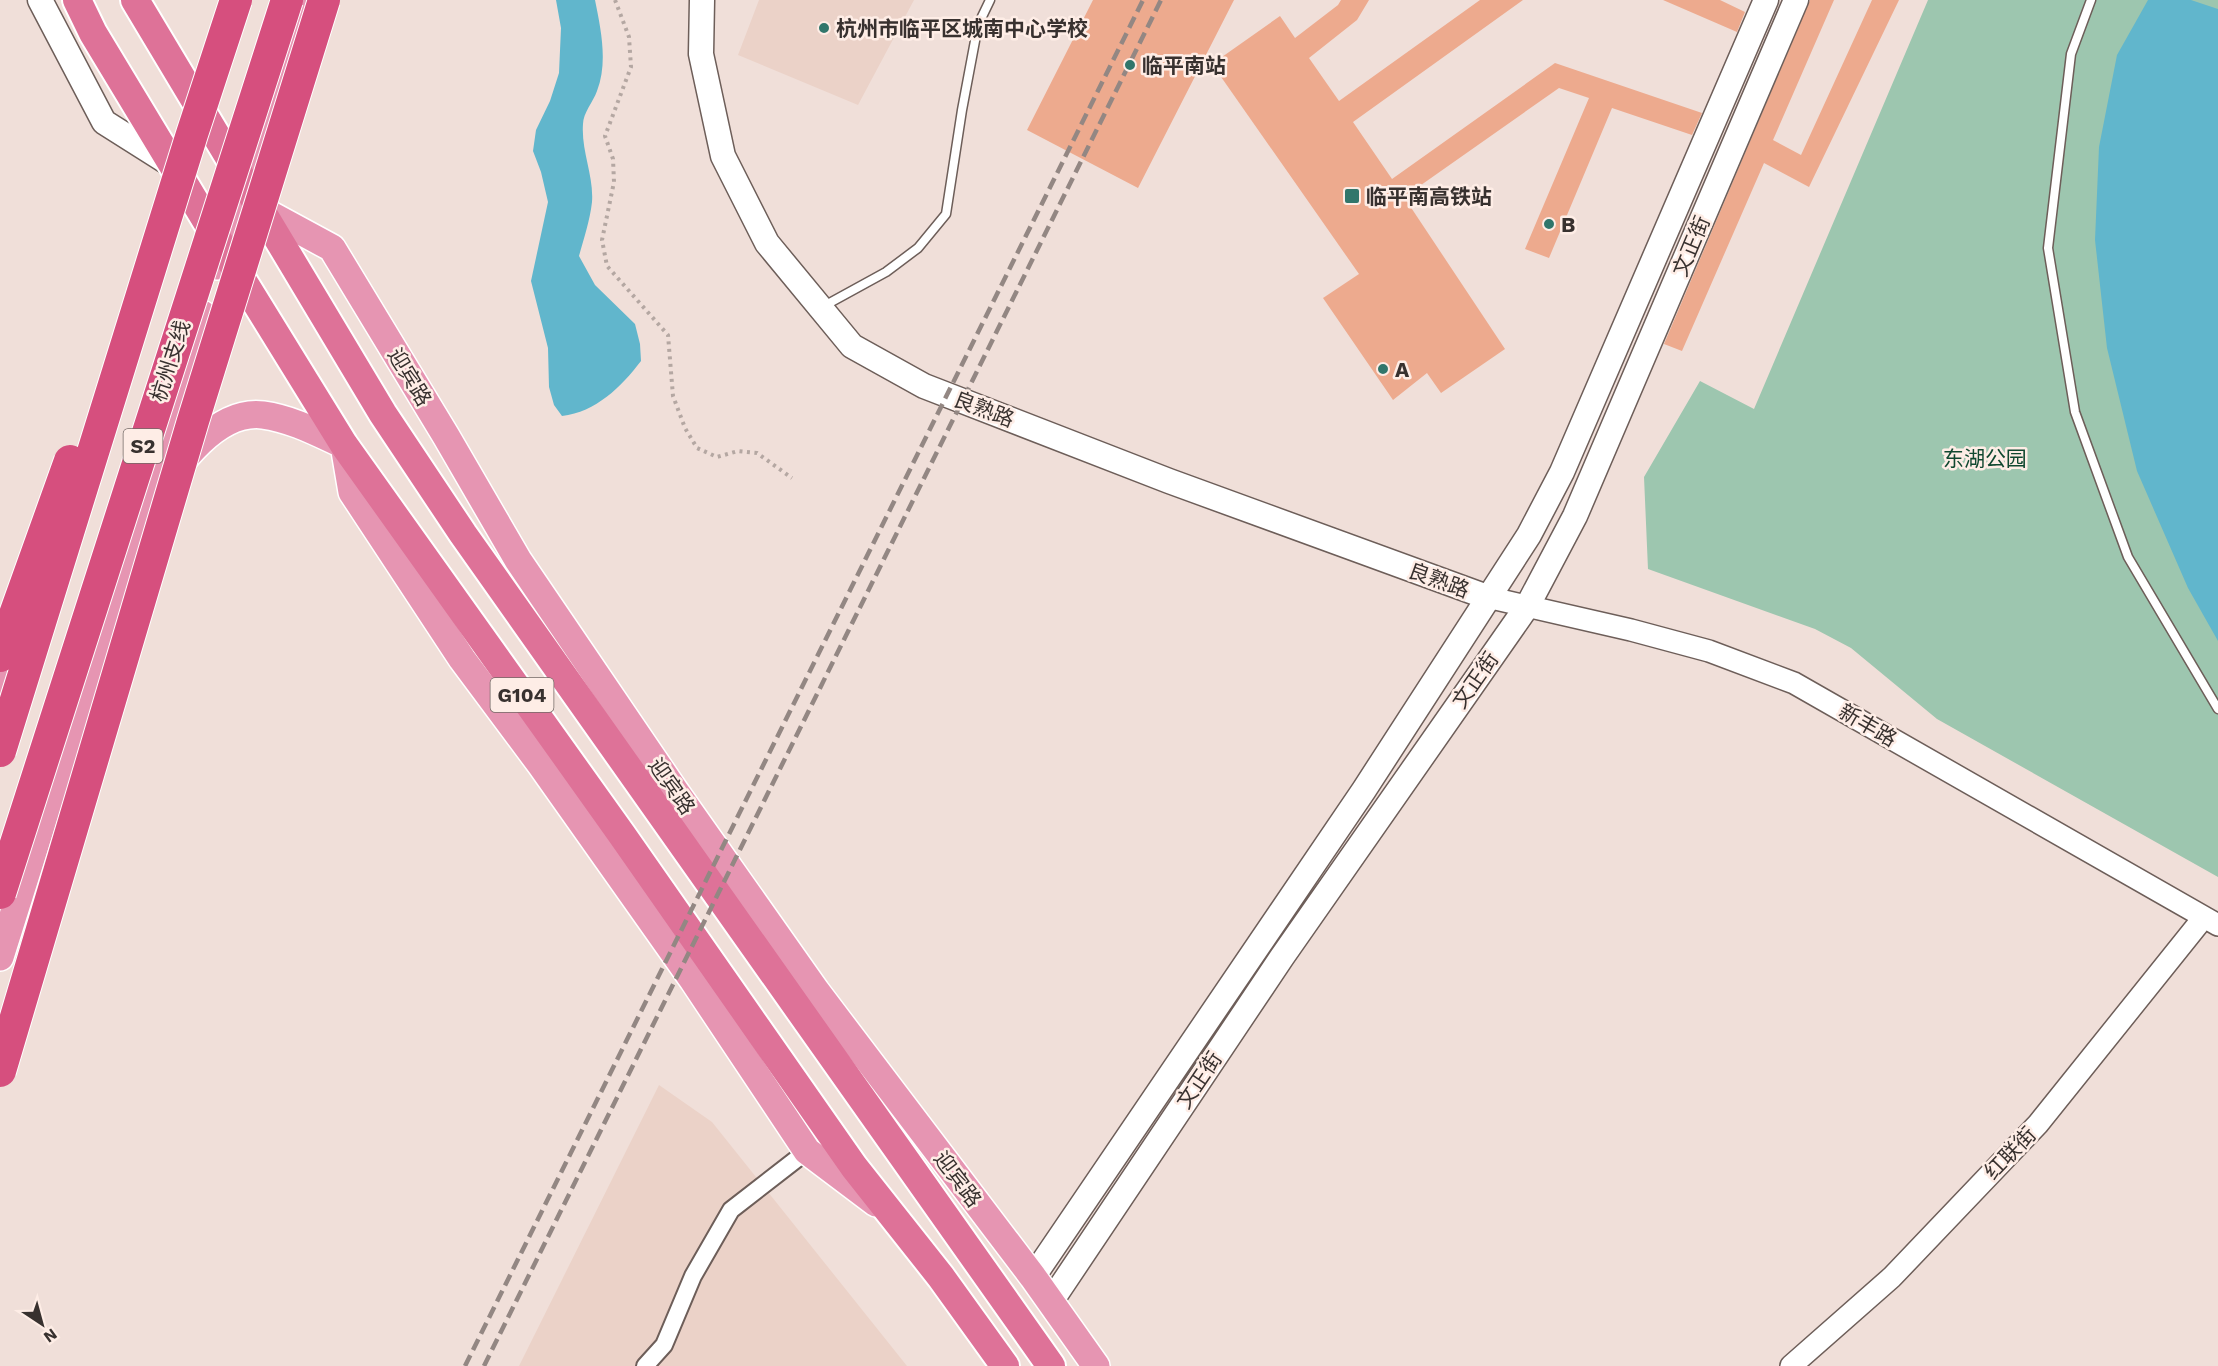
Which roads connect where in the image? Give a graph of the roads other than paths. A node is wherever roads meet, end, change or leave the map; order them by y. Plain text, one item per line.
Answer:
1 (40, 0) edge
2 (77, 0) edge
3 (135, 0) edge
4 (223, 0) edge
5 (236, 0) edge
6 (287, 0) edge
7 (305, 0) edge
8 (324, 0) edge
9 (702, 0) edge
10 (990, 0) edge
11 (1766, 0) edge
12 (1796, 0) edge
13 (2091, 0) edge
14 (193, 97) junction
15 (192, 134) junction
16 (172, 165) junction
17 (254, 198) junction
18 (223, 249) junction
19 (821, 308) junction
20 (345, 445) junction
21 (137, 523) junction
22 (1487, 597) junction
23 (1528, 605) junction
24 (0, 656) edge
25 (0, 690) edge
26 (2218, 709) edge
27 (0, 751) edge
28 (0, 893) edge
29 (2211, 921) edge
30 (0, 957) edge
31 (0, 1071) edge
32 (807, 1150) junction
33 (892, 1215) junction
34 (1033, 1277) junction
35 (1050, 1303) junction
36 (645, 1366) edge
37 (1005, 1366) edge
38 (1051, 1366) edge
39 (1096, 1366) edge
40 (1791, 1366) edge

1 - 16 main road
2 - 16 highway, G104
3 - 14 highway, 迎宾路 / G104
4 - 14 main road
5 - 15 highway, S2, bridge
6 - 28 highway, 杭州支线 / S2, bridge
7 - 17 main road
8 - 31 highway, bridge
9 - 19 main road, 良熟路
10 - 19 lane
11 - 22 main road, 文正街
12 - 23 main road, 文正街
13 - 26 lane
14 - 16 main road
14 - 17 highway, 迎宾路 / G104
15 - 24 highway, bridge
15 - 27 highway, S2, bridge
16 - 18 highway, G104
16 - 25 main road
17 - 18 main road
17 - 34 main road, 迎宾路
17 - 38 highway, 迎宾路 / G104
18 - 20 highway, G104
18 - 21 main road
19 - 22 main road, 良熟路
20 - 21 main road
20 - 32 main road
20 - 33 highway, G104
21 - 30 main road
22 - 23 street, 新丰路
22 - 34 main road, 文正街
23 - 29 street, 新丰路
23 - 35 main road, 文正街
29 - 40 street, 红联街
32 - 33 main road
32 - 36 street
33 - 37 highway, G104
34 - 35 main road, 迎宾路
35 - 39 main road, 迎宾路

